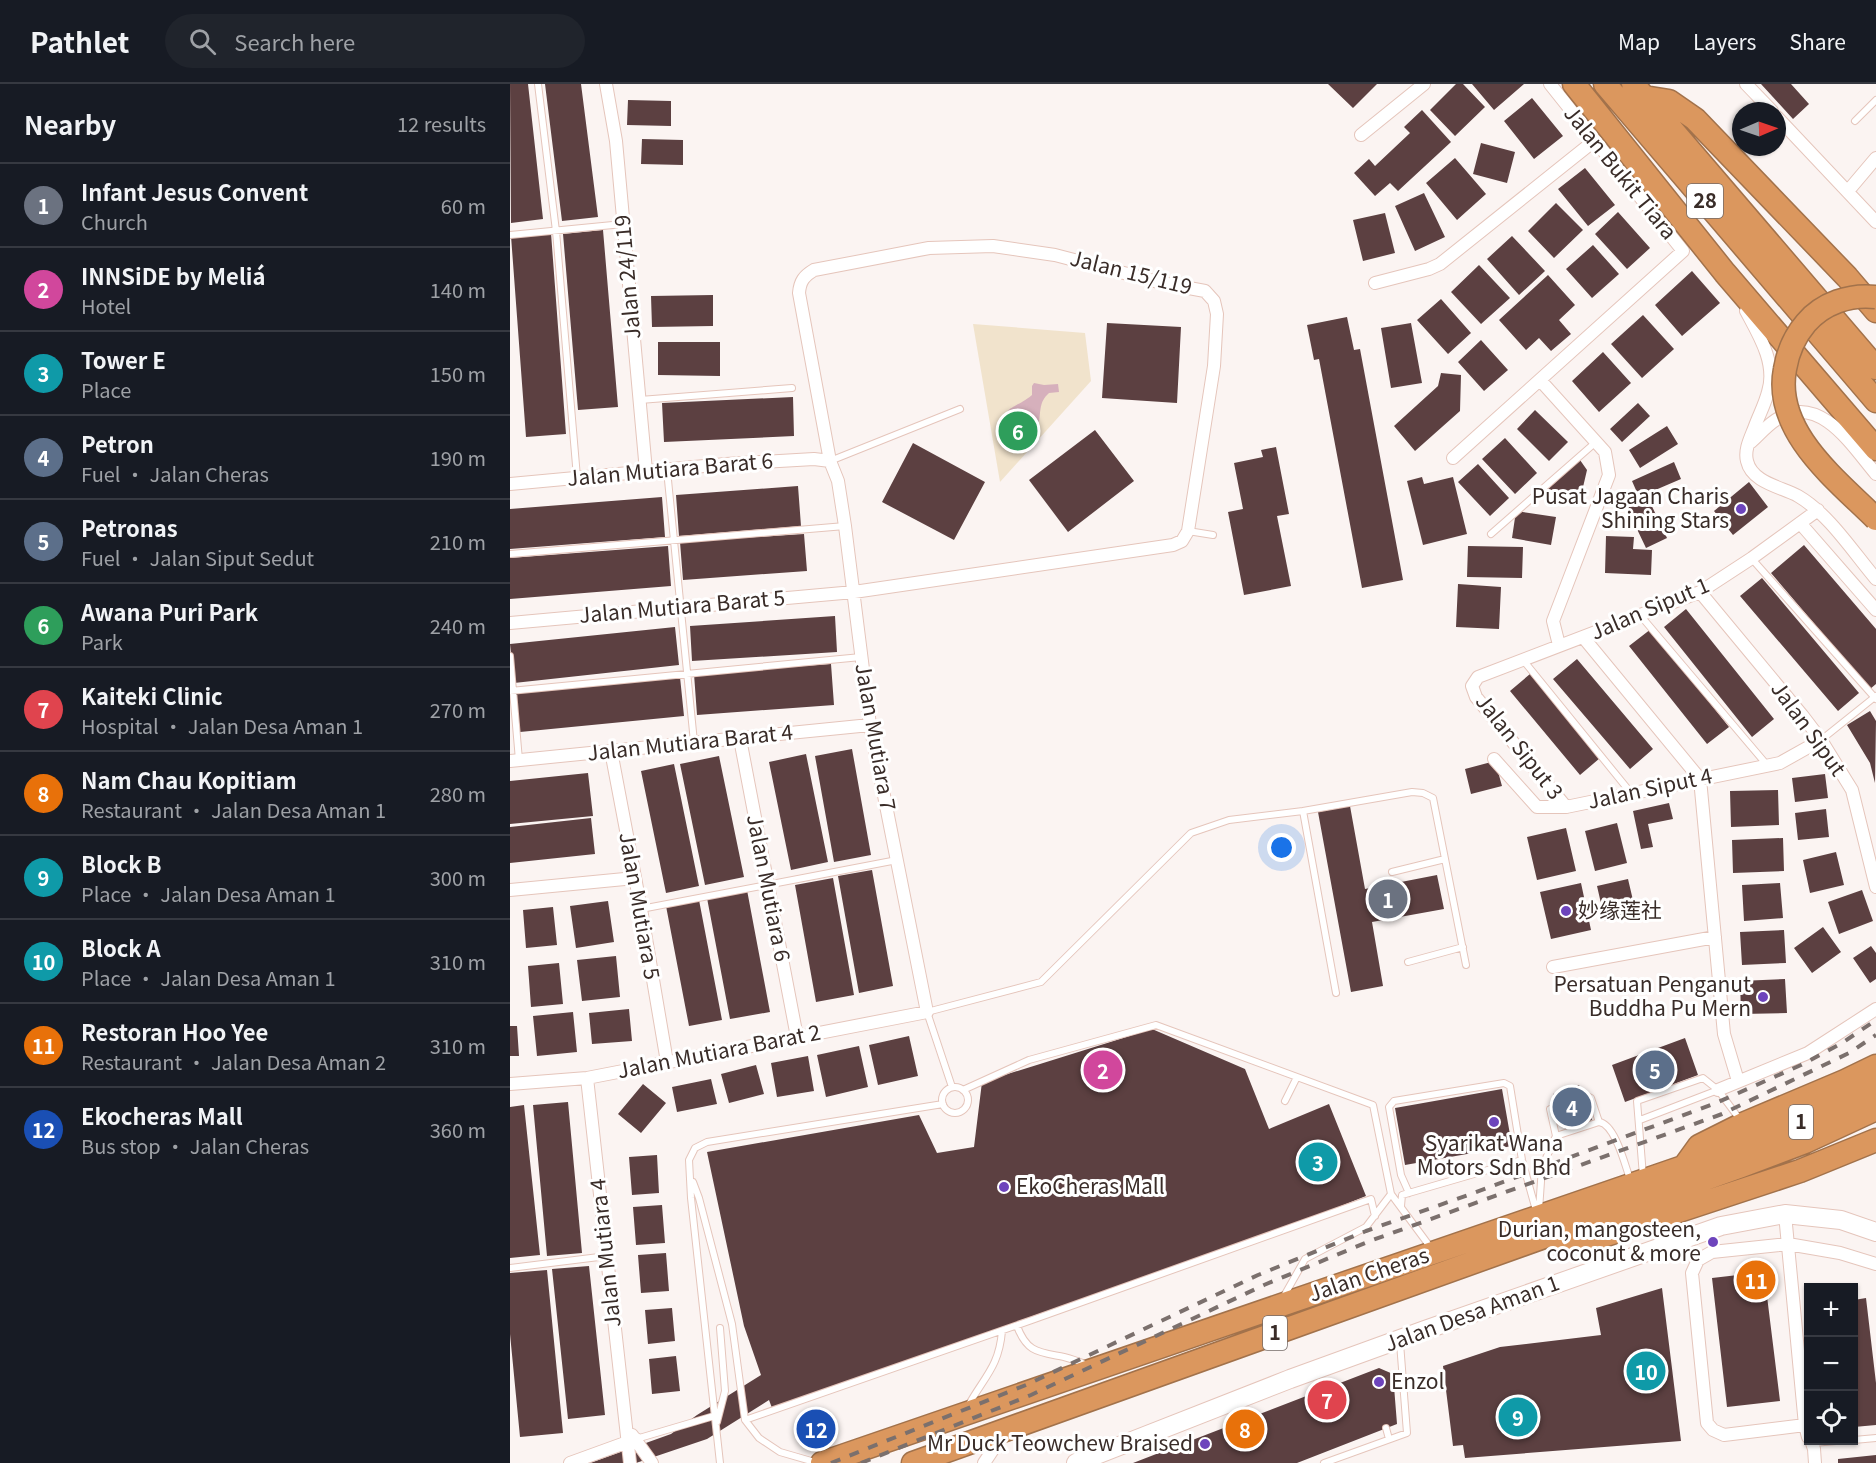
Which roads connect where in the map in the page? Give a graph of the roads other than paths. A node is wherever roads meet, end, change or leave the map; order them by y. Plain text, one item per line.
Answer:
1 (538, 84) edge
2 (606, 84) edge
3 (1424, 84) edge
4 (1550, 84) edge
5 (1574, 84) edge
6 (1605, 84) edge
7 (1746, 84) edge
8 (1639, 91) edge
9 (1876, 100) edge
10 (1763, 102) edge
11 (1855, 121) dead end
12 (1786, 126) edge
13 (1361, 135) dead end
14 (1594, 141) junction
15 (1876, 158) edge
16 (1848, 191) junction
17 (1876, 222) edge
18 (623, 224) junction
19 (556, 231) junction
20 (510, 235) edge
21 (1725, 273) junction
22 (1375, 284) dead end
23 (1876, 297) edge
24 (1813, 311) junction
25 (1876, 312) edge
26 (1876, 368) edge
27 (1540, 380) junction
28 (792, 388) dead end
29 (639, 400) junction
30 (1876, 401) edge
31 (960, 409) dead end
32 (1596, 442) junction
33 (1748, 445) junction
34 (1876, 450) edge
35 (1453, 458) dead end
36 (830, 461) junction
37 (667, 469) junction
38 (646, 471) junction
39 (1876, 474) edge
40 (577, 478) junction
41 (510, 484) edge
42 (1818, 510) junction
43 (1876, 519) edge
44 (1800, 523) junction
45 (845, 526) junction
46 (1188, 531) junction
47 (1491, 534) dead end
48 (1213, 535) dead end
49 (674, 540) junction
50 (510, 554) edge
51 (1752, 558) junction
52 (1876, 579) edge
53 (854, 592) junction
54 (1700, 592) junction
55 (681, 607) junction
56 (1876, 610) edge
57 (1640, 615) junction
58 (510, 623) edge
59 (1583, 637) junction
60 (1559, 645) junction
61 (510, 656) edge
62 (862, 657) junction
63 (1523, 660) junction
64 (688, 672) junction
65 (1472, 686) joint
66 (512, 691) edge
67 (1876, 698) edge
68 (870, 725) junction
69 (740, 738) junction
70 (1821, 740) junction
71 (694, 742) junction
72 (611, 751) junction
73 (1494, 759) dead end
74 (514, 760) edge
75 (1767, 765) junction
76 (1700, 778) junction
77 (1631, 793) junction
78 (1566, 807) junction
79 (1303, 811) junction
80 (1445, 859) junction
81 (897, 860) junction
82 (1392, 872) dead end
83 (635, 878) junction
84 (768, 885) junction
85 (1876, 887) edge
86 (510, 890) edge
87 (641, 909) junction
88 (1715, 937) junction
89 (1463, 947) junction
90 (1408, 962) dead end
91 (1466, 965) dead end
92 (1553, 967) dead end
93 (1336, 993) dead end
94 (1876, 1008) edge
95 (927, 1012) junction
96 (797, 1037) junction
97 (667, 1062) junction
98 (1876, 1066) edge
99 (1297, 1077) junction
100 (587, 1078) junction
101 (1738, 1082) junction
102 (510, 1084) edge
103 (951, 1088) junction
104 (1876, 1088) edge
105 (1718, 1089) junction
106 (963, 1090) junction
107 (1285, 1101) dead end
108 (944, 1104) junction
109 (1876, 1109) edge
110 (1640, 1120) junction
111 (1599, 1122) junction
112 (1743, 1124) junction
113 (1556, 1136) junction
114 (1876, 1140) edge
115 (1733, 1159) junction
116 (1522, 1160) junction
117 (1683, 1167) junction
118 (691, 1176) junction
119 (1638, 1183) junction
120 (1409, 1192) junction
121 (1391, 1194) junction
122 (1401, 1206) junction
123 (1785, 1214) junction
124 (1375, 1216) junction
125 (1541, 1227) junction
126 (1876, 1232) edge
127 (1788, 1244) junction
128 (1434, 1253) junction
129 (608, 1256) junction
130 (1876, 1264) edge
131 (510, 1268) edge
132 (1279, 1306) junction
133 (1017, 1326) junction
134 (720, 1328) dead end
135 (1002, 1331) junction
136 (1399, 1339) junction
137 (1096, 1369) junction
138 (1804, 1391) edge
139 (963, 1415) junction
140 (714, 1416) junction
141 (745, 1420) junction
142 (1386, 1428) dead end
143 (716, 1429) junction
144 (1804, 1436) edge
145 (1001, 1437) junction
146 (1876, 1438) edge
147 (1389, 1439) junction
148 (1858, 1440) edge
149 (631, 1441) junction
150 (1811, 1445) edge
151 (570, 1463) edge
152 (630, 1463) edge
153 (652, 1463) edge
154 (720, 1463) edge
155 (820, 1463) edge
156 (913, 1463) edge
157 (984, 1463) edge
158 (994, 1463) edge
159 (1076, 1463) edge
160 (1324, 1463) edge
161 (1815, 1463) edge

1 - 19 lane
2 - 18 street, Jalan 24/119
3 - 13 street
4 - 14 street, Jalan Bukit Tiara
5 - 21 highway
6 - 24 highway, 28
7 - 10 street
8 - 24 highway, 28
8 - 25 highway
9 - 11 lane
12 - 16 street
14 - 22 street
14 - 27 street, Jalan Bukit Tiara
15 - 16 street
16 - 17 street
18 - 19 lane
18 - 29 street, Jalan 24/119
19 - 20 lane
19 - 40 lane
21 - 33 street
21 - 34 highway
23 - 43 highway, bridge
24 - 26 highway, 28
24 - 30 highway, 28
27 - 32 street
27 - 35 street, Jalan Bukit Tiara
28 - 29 lane
29 - 38 street, Jalan 24/119
31 - 36 lane
32 - 47 lane
32 - 60 street
33 - 39 street
33 - 42 street
36 - 37 street, Jalan Mutiara Barat 6
36 - 45 street, Jalan Mutiara 7
36 - 46 street, Jalan 15/119
37 - 38 street, Jalan Mutiara Barat 6
37 - 49 lane
38 - 40 street, Jalan Mutiara Barat 6
40 - 41 street, Jalan Mutiara Barat 6
42 - 44 street, Jalan Siput 1
42 - 52 street
44 - 51 street, Jalan Siput 1
44 - 56 street
45 - 49 lane
45 - 53 street, Jalan Mutiara 7
46 - 48 lane
46 - 53 street
49 - 50 lane
49 - 55 lane
51 - 54 street, Jalan Siput 1
51 - 67 lane
53 - 55 street, Jalan Mutiara Barat 5
53 - 62 street, Jalan Mutiara 7
54 - 57 street, Jalan Siput 1
54 - 70 street, Jalan Siput
55 - 58 street, Jalan Mutiara Barat 5
55 - 64 lane
57 - 59 street, Jalan Siput 1
57 - 75 lane
59 - 60 street, Jalan Siput 1
59 - 76 street
60 - 63 street, Jalan Siput 1
61 - 66 lane
62 - 64 lane
62 - 68 street, Jalan Mutiara 7
63 - 65 street, Jalan Siput 1
63 - 77 lane
64 - 66 lane
64 - 71 lane
65 - 78 street, Jalan Siput 3
66 - 74 lane
67 - 70 lane
68 - 69 street, Jalan Mutiara Barat 4
68 - 81 street, Jalan Mutiara 7
69 - 71 street, Jalan Mutiara Barat 4
69 - 84 street, Jalan Mutiara 6
70 - 75 street, Jalan Siput 4
70 - 85 street, Jalan Siput
71 - 72 street, Jalan Mutiara Barat 4
72 - 74 street, Jalan Mutiara Barat 4
72 - 83 street, Jalan Mutiara 5
73 - 78 street, Jalan Siput 4
75 - 76 street, Jalan Siput 4
76 - 77 street, Jalan Siput 4
76 - 88 street
77 - 78 street, Jalan Siput 4
79 - 80 lane
79 - 93 lane
79 - 95 lane
80 - 82 lane
80 - 89 lane
81 - 84 lane
81 - 95 street, Jalan Mutiara 7
83 - 86 street
83 - 87 street, Jalan Mutiara 5
84 - 87 lane
84 - 96 street, Jalan Mutiara 6
87 - 97 street, Jalan Mutiara 5
88 - 92 street
88 - 101 street
89 - 90 lane
89 - 91 lane
94 - 101 street
95 - 96 street, Jalan Mutiara Barat 2
95 - 103 lane
96 - 97 street, Jalan Mutiara Barat 2
97 - 100 street, Jalan Mutiara Barat 2
98 - 112 highway
99 - 106 lane
99 - 107 lane
99 - 121 lane
100 - 102 street, Jalan Mutiara Barat 2
100 - 129 street, Jalan Mutiara 4
101 - 105 street
103 - 106 lane
103 - 108 lane
104 - 115 highway, Jalan Cheras / 1
105 - 110 lane
105 - 110 lane
105 - 112 lane
106 - 108 lane
108 - 118 lane
109 - 115 highway, Jalan Cheras / 1
110 - 119 lane
111 - 113 lane
111 - 113 lane
111 - 119 lane
112 - 117 highway
113 - 125 lane
114 - 125 highway
115 - 117 highway, Jalan Cheras / 1
115 - 125 highway, Jalan Cheras / 1
116 - 120 lane
116 - 120 lane
116 - 125 lane
117 - 119 highway, Jalan Cheras / 1
118 - 140 lane
118 - 141 lane
119 - 125 highway, Jalan Cheras / 1
120 - 122 lane
121 - 122 lane
121 - 124 lane
122 - 128 lane
123 - 126 street, Jalan Desa Aman 1
123 - 127 street
123 - 136 street, Jalan Desa Aman 1
124 - 132 lane
124 - 133 lane
125 - 128 highway, Jalan Cheras / 1
125 - 145 highway, Jalan Cheras / 1
127 - 130 street
127 - 138 street
127 - 144 street
128 - 132 highway, Jalan Cheras / 1
129 - 131 lane
129 - 149 street, Jalan Mutiara 4
132 - 137 highway, Jalan Cheras / 1
133 - 135 lane
133 - 137 lane
134 - 143 lane
135 - 139 lane
135 - 141 lane
136 - 147 lane
136 - 159 street, Jalan Desa Aman 1
137 - 139 highway, Jalan Cheras / 1
139 - 155 highway, Jalan Cheras / 1
140 - 143 lane
140 - 149 lane
141 - 155 lane
142 - 147 lane
143 - 154 lane
145 - 156 highway, Jalan Cheras / 1
145 - 157 street
145 - 158 street
146 - 148 lane
147 - 160 lane
149 - 151 street
149 - 152 street, Jalan Mutiara 4
149 - 153 street
150 - 161 street

